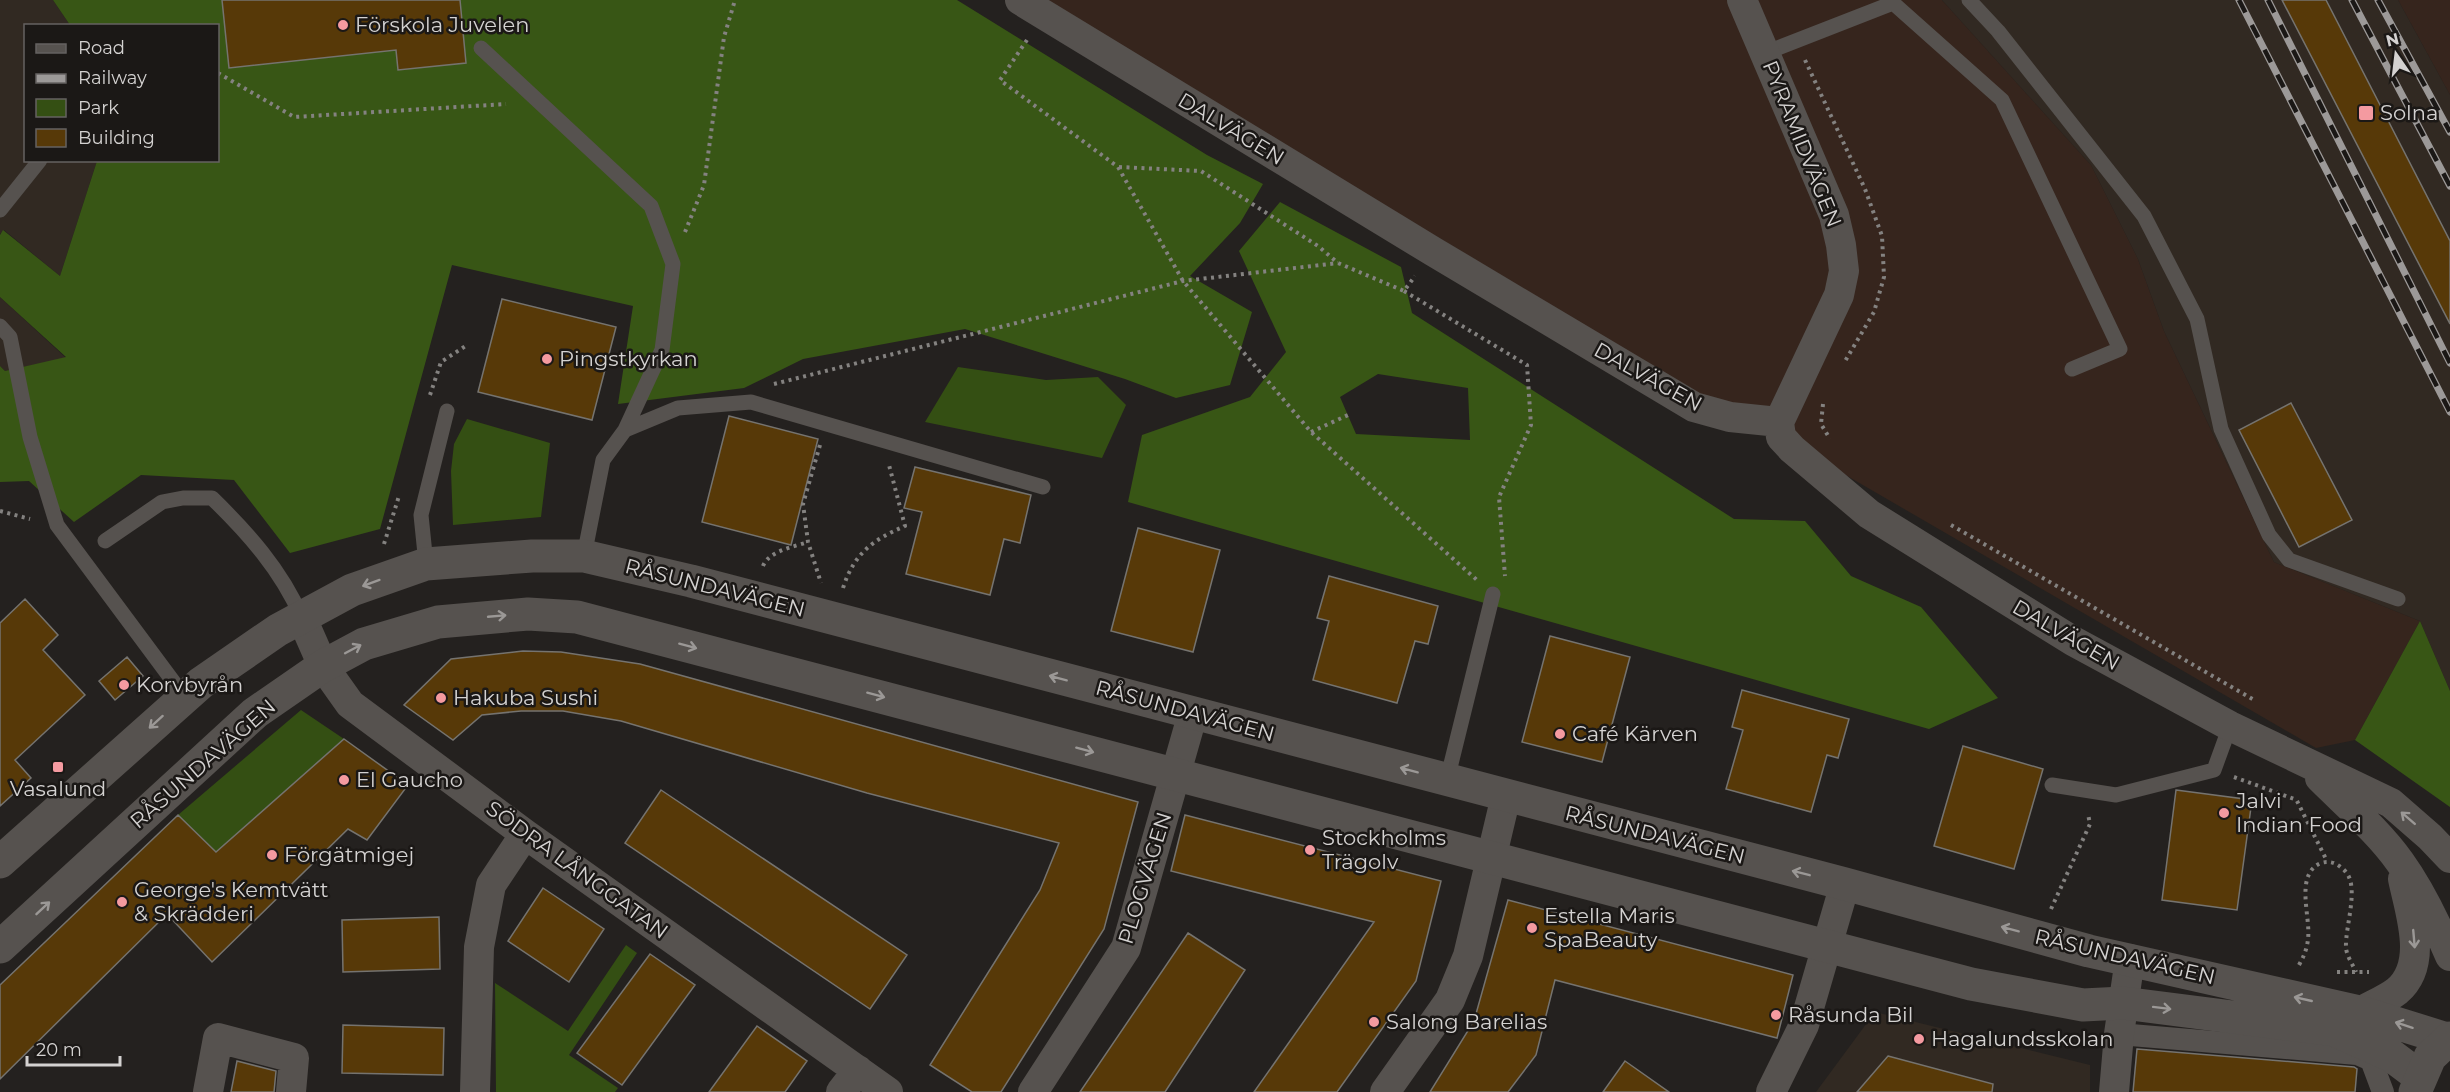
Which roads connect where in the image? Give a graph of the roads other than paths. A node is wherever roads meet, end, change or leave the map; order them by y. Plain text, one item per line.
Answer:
1 (1742, 0) edge
2 (1969, 0) edge
3 (1032, 7) edge
4 (481, 48) dead end
5 (1765, 54) junction
6 (38, 162) edge
7 (0, 210) edge
8 (0, 326) edge
9 (2072, 369) dead end
10 (447, 411) dead end
11 (1779, 422) junction
12 (625, 429) junction
13 (1043, 487) dead end
14 (105, 541) dead end
15 (584, 556) junction
16 (426, 564) junction
17 (1493, 594) road end
18 (2398, 599) dead end
19 (301, 616) junction
20 (323, 666) junction
21 (184, 696) junction
22 (1192, 713) junction
23 (2230, 726) junction
24 (2300, 759) junction
25 (1176, 775) junction
26 (1447, 780) junction
27 (2052, 785) dead end
28 (1506, 796) junction
29 (525, 834) junction
30 (1490, 857) junction
31 (2450, 858) edge
32 (2400, 861) junction
33 (0, 862) edge
34 (1845, 884) junction
35 (1828, 946) junction
36 (0, 947) edge
37 (2450, 956) edge
38 (2130, 959) junction
39 (2360, 1012) junction
40 (2121, 1018) junction
41 (2449, 1038) edge
42 (849, 1081) edge
43 (2418, 1084) edge
44 (208, 1092) edge
45 (291, 1092) edge
46 (475, 1092) edge
47 (888, 1092) edge
48 (1033, 1092) edge
49 (1385, 1092) edge
50 (1771, 1092) edge
51 (2114, 1092) edge
52 (2383, 1092) edge

1 - 5 street, PYRAMIDVÄGEN
2 - 18 lane
3 - 11 street, DALVÄGEN
4 - 12 lane
5 - 9 lane
5 - 11 street, PYRAMIDVÄGEN
6 - 7 lane
8 - 21 lane
10 - 16 lane
11 - 23 street, DALVÄGEN
12 - 13 lane
12 - 15 lane
14 - 19 lane
15 - 16 street, RÅSUNDAVÄGEN
22 -> 15 street, RÅSUNDAVÄGEN
16 -> 19 street, RÅSUNDAVÄGEN
17 - 26 lane
19 - 20 street, SÖDRA LÅNGGATAN
19 - 21 street, RÅSUNDAVÄGEN
20 -> 25 street, RÅSUNDAVÄGEN
20 - 29 street, SÖDRA LÅNGGATAN
36 -> 20 street, RÅSUNDAVÄGEN
21 -> 33 street, RÅSUNDAVÄGEN
22 - 25 street, PLOGVÄGEN
26 -> 22 street, RÅSUNDAVÄGEN
23 - 24 street, DALVÄGEN
23 - 27 lane
31 -> 24 street, DALVÄGEN
24 - 32 street, DALVÄGEN
25 - 30 street, RÅSUNDAVÄGEN
25 - 48 street, PLOGVÄGEN
26 - 28 street, RÅSUNDAVÄGEN
28 - 30 street
34 -> 28 street, RÅSUNDAVÄGEN
29 - 42 street, SÖDRA LÅNGGATAN
29 - 46 street
30 - 35 street, RÅSUNDAVÄGEN
30 - 49 street
32 - 37 street, DALVÄGEN
32 -> 39 street
34 - 35 street
38 -> 34 street, RÅSUNDAVÄGEN
35 - 40 street, RÅSUNDAVÄGEN
35 - 50 street
39 -> 38 street, RÅSUNDAVÄGEN
38 - 40 street
41 -> 39 street, RÅSUNDAVÄGEN
40 -> 43 street, RÅSUNDAVÄGEN
40 - 51 street
40 - 52 street
41 - 43 street
42 - 47 street, SÖDRA LÅNGGATAN
44 - 45 street

